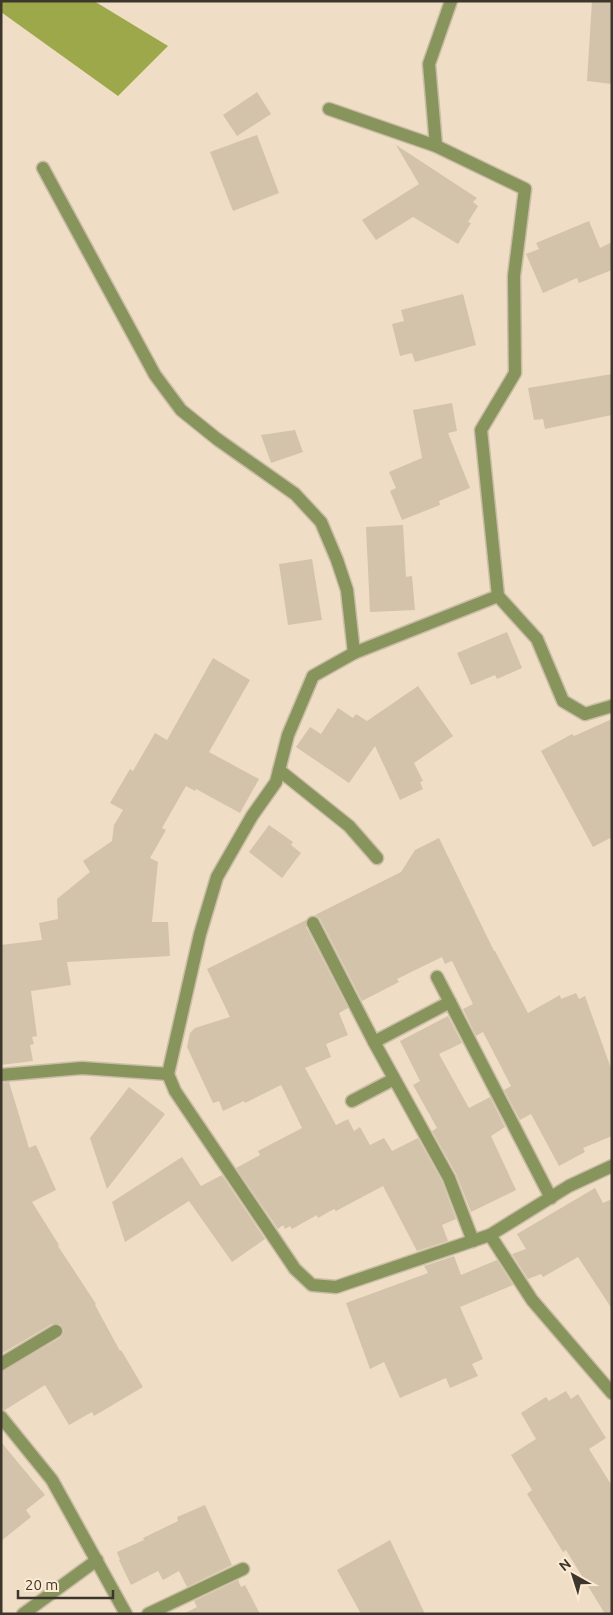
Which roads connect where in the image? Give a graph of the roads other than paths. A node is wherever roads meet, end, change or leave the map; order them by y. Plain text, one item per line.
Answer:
1 (451, 1) edge
2 (329, 110) dead end
3 (436, 146) junction
4 (43, 168) dead end
5 (498, 596) junction
6 (354, 653) junction
7 (612, 706) edge
8 (279, 770) junction
9 (377, 858) dead end
10 (313, 923) dead end
11 (437, 977) dead end
12 (450, 1002) junction
13 (374, 1042) junction
14 (168, 1074) junction
15 (1, 1075) edge
16 (394, 1079) junction
17 (352, 1101) dead end
18 (612, 1166) edge
19 (550, 1198) junction
20 (490, 1234) junction
21 (473, 1241) junction
22 (56, 1331) dead end
23 (1, 1364) edge
24 (612, 1393) edge
25 (1, 1417) edge
26 (97, 1560) junction
27 (243, 1569) dead end
28 (23, 1614) edge
29 (126, 1614) edge
30 (148, 1614) edge

1 - 3 street
2 - 3 street
3 - 5 street
4 - 6 street
5 - 6 street
5 - 7 street
6 - 8 street
8 - 9 street
8 - 14 street
10 - 13 street
11 - 12 street
12 - 13 street
12 - 19 street
13 - 16 street
14 - 15 street
14 - 21 street
16 - 17 street
16 - 21 street
18 - 19 street
19 - 20 street
20 - 21 street
20 - 24 street
22 - 23 street
25 - 26 street
26 - 28 street
26 - 29 street
27 - 30 street

